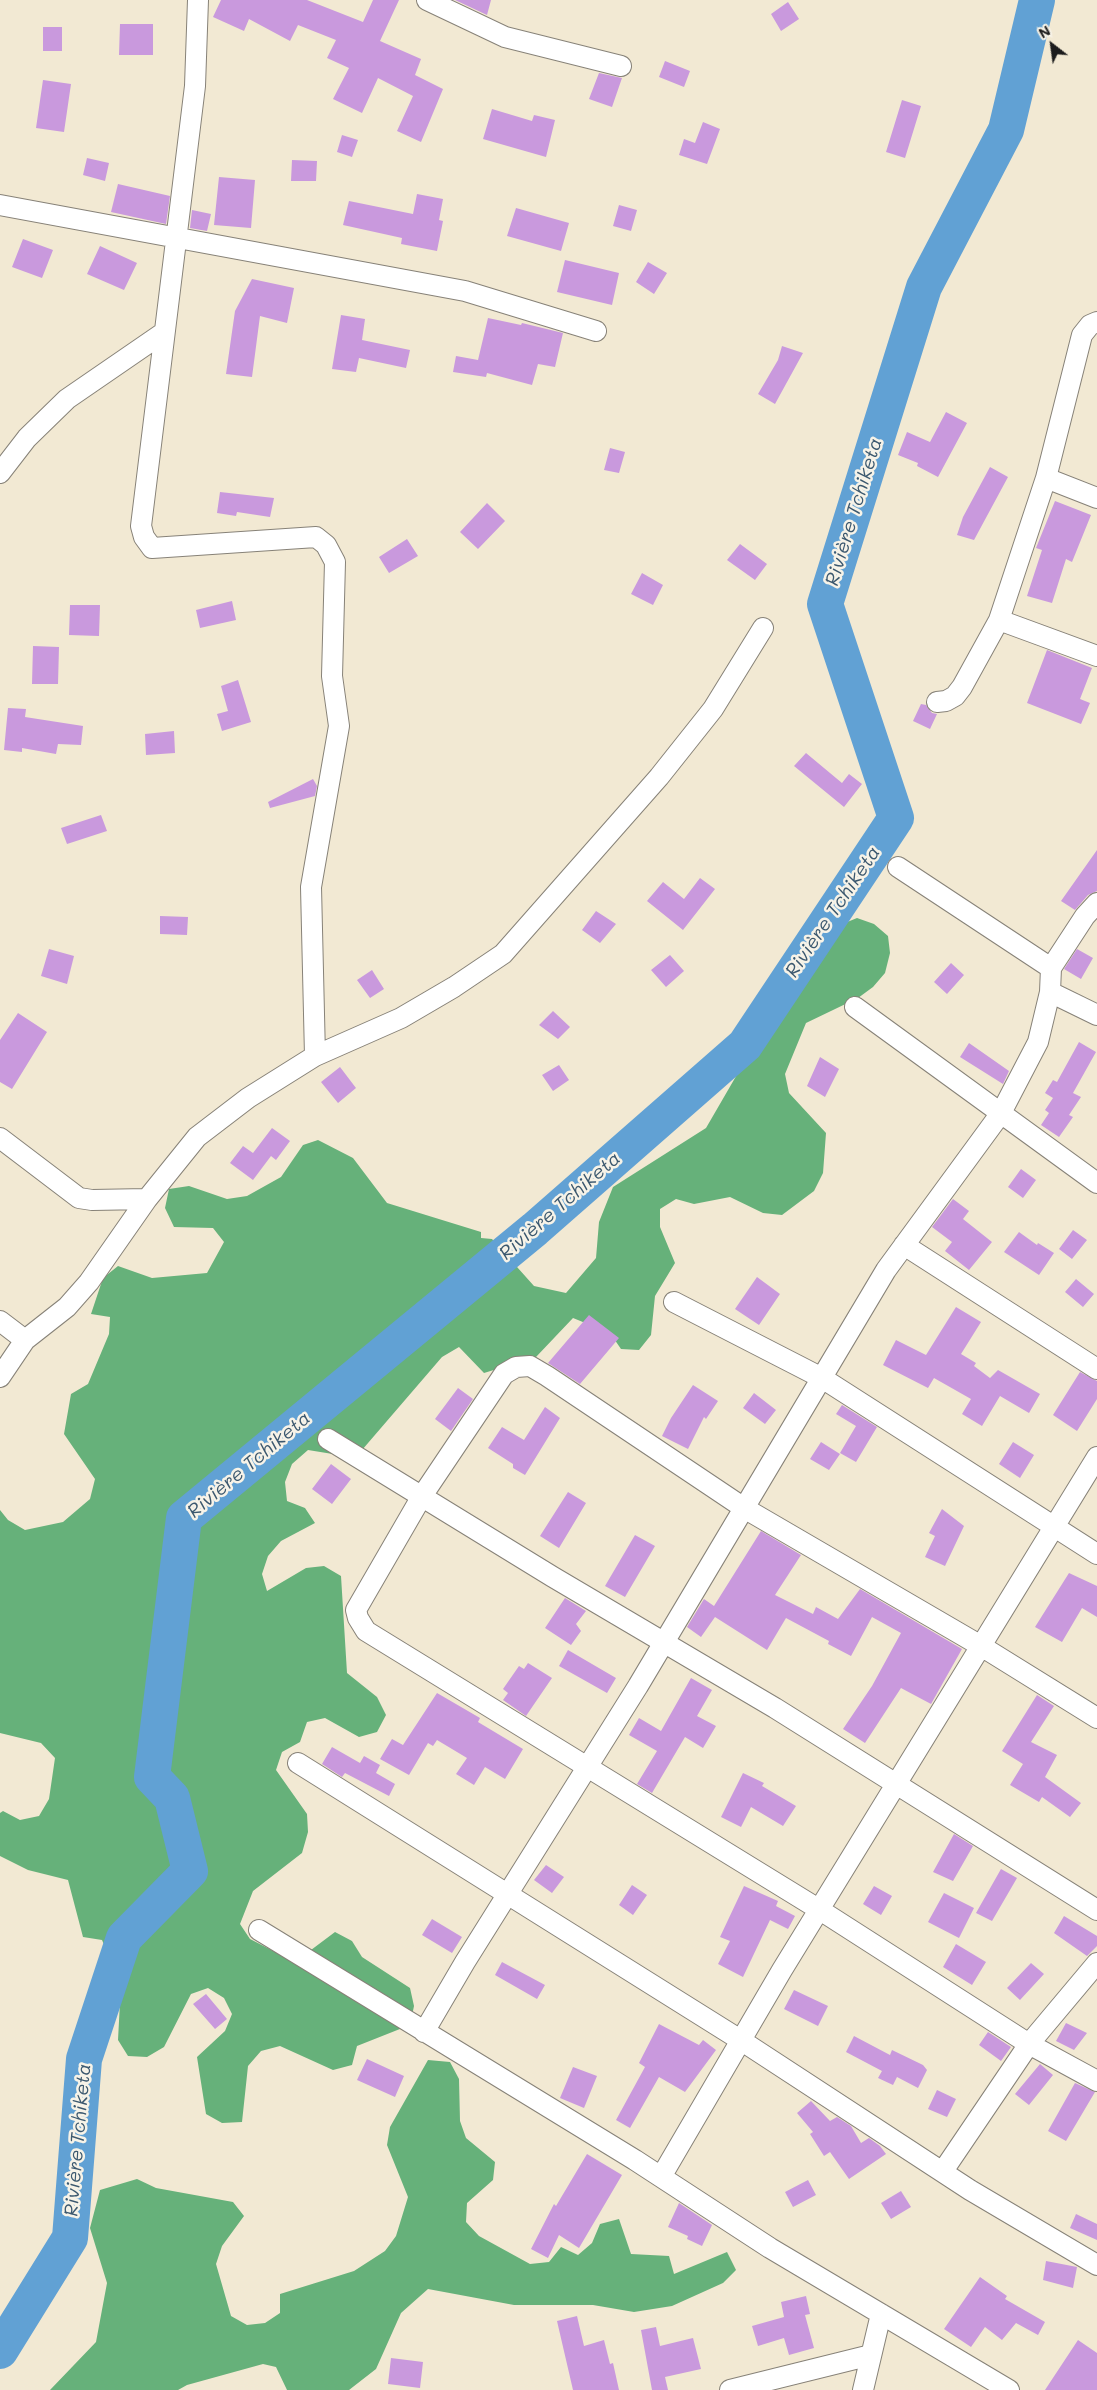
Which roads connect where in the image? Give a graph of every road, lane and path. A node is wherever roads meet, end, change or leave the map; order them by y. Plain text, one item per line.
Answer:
1 (198, 0) edge
2 (427, 0) edge
3 (621, 66) dead end
4 (0, 204) edge
5 (177, 238) junction
6 (1097, 322) edge
7 (596, 331) dead end
8 (163, 333) junction
9 (0, 473) edge
10 (1046, 478) junction
11 (1097, 498) edge
12 (999, 620) junction
13 (763, 628) dead end
14 (1097, 656) edge
15 (937, 702) dead end
16 (898, 867) dead end
17 (1097, 903) edge
18 (1051, 968) junction
19 (1050, 992) junction
20 (855, 1007) dead end
21 (1097, 1015) edge
22 (315, 1056) junction
23 (1001, 1113) junction
24 (0, 1138) edge
25 (1097, 1182) edge
26 (147, 1199) junction
27 (904, 1245) junction
28 (674, 1302) dead end
29 (0, 1322) edge
30 (25, 1340) junction
31 (1097, 1369) edge
32 (0, 1377) edge
33 (822, 1378) junction
34 (328, 1440) dead end
35 (1097, 1457) edge
36 (422, 1496) junction
37 (744, 1508) junction
38 (1054, 1527) junction
39 (1097, 1554) edge
40 (665, 1641) junction
41 (981, 1646) junction
42 (1097, 1718) edge
43 (298, 1763) dead end
44 (588, 1767) junction
45 (896, 1783) junction
46 (509, 1895) junction
47 (820, 1910) junction
48 (1097, 1910) edge
49 (260, 1930) dead end
50 (1097, 1963) edge
51 (424, 2032) junction
52 (742, 2041) junction
53 (1029, 2044) junction
54 (1097, 2081) edge
55 (942, 2171) junction
56 (661, 2177) junction
57 (1097, 2265) edge
58 (881, 2314) junction
59 (871, 2355) junction
60 (730, 2390) edge
61 (863, 2390) edge
62 (1009, 2390) edge

1 - 5 street
2 - 3 street
4 - 5 street
5 - 7 street
5 - 8 street
6 - 10 street
8 - 9 street
8 - 22 street
10 - 11 street
10 - 12 street
12 - 14 street
12 - 15 street
13 - 22 street
16 - 18 street
17 - 18 street
18 - 19 street
19 - 21 street
19 - 23 street
20 - 23 street
22 - 26 street
23 - 25 street
23 - 27 street
24 - 26 street
26 - 30 street
27 - 31 street
27 - 33 street
28 - 33 street
29 - 30 street
30 - 32 street
33 - 37 street
33 - 38 street
34 - 36 street
35 - 38 street
36 - 37 street
36 - 40 street
36 - 44 street
37 - 40 street
37 - 41 street
38 - 39 street
38 - 41 street
40 - 44 street
40 - 45 street
41 - 42 street
41 - 45 street
43 - 46 street
44 - 46 street
44 - 47 street
45 - 47 street
45 - 48 street
46 - 51 street
46 - 52 street
47 - 52 street
47 - 53 street
49 - 51 street
50 - 53 street
51 - 56 street
52 - 55 street
52 - 56 street
53 - 54 street
53 - 55 street
55 - 57 street
56 - 58 street
58 - 59 street
58 - 62 street
59 - 60 street
59 - 61 street

